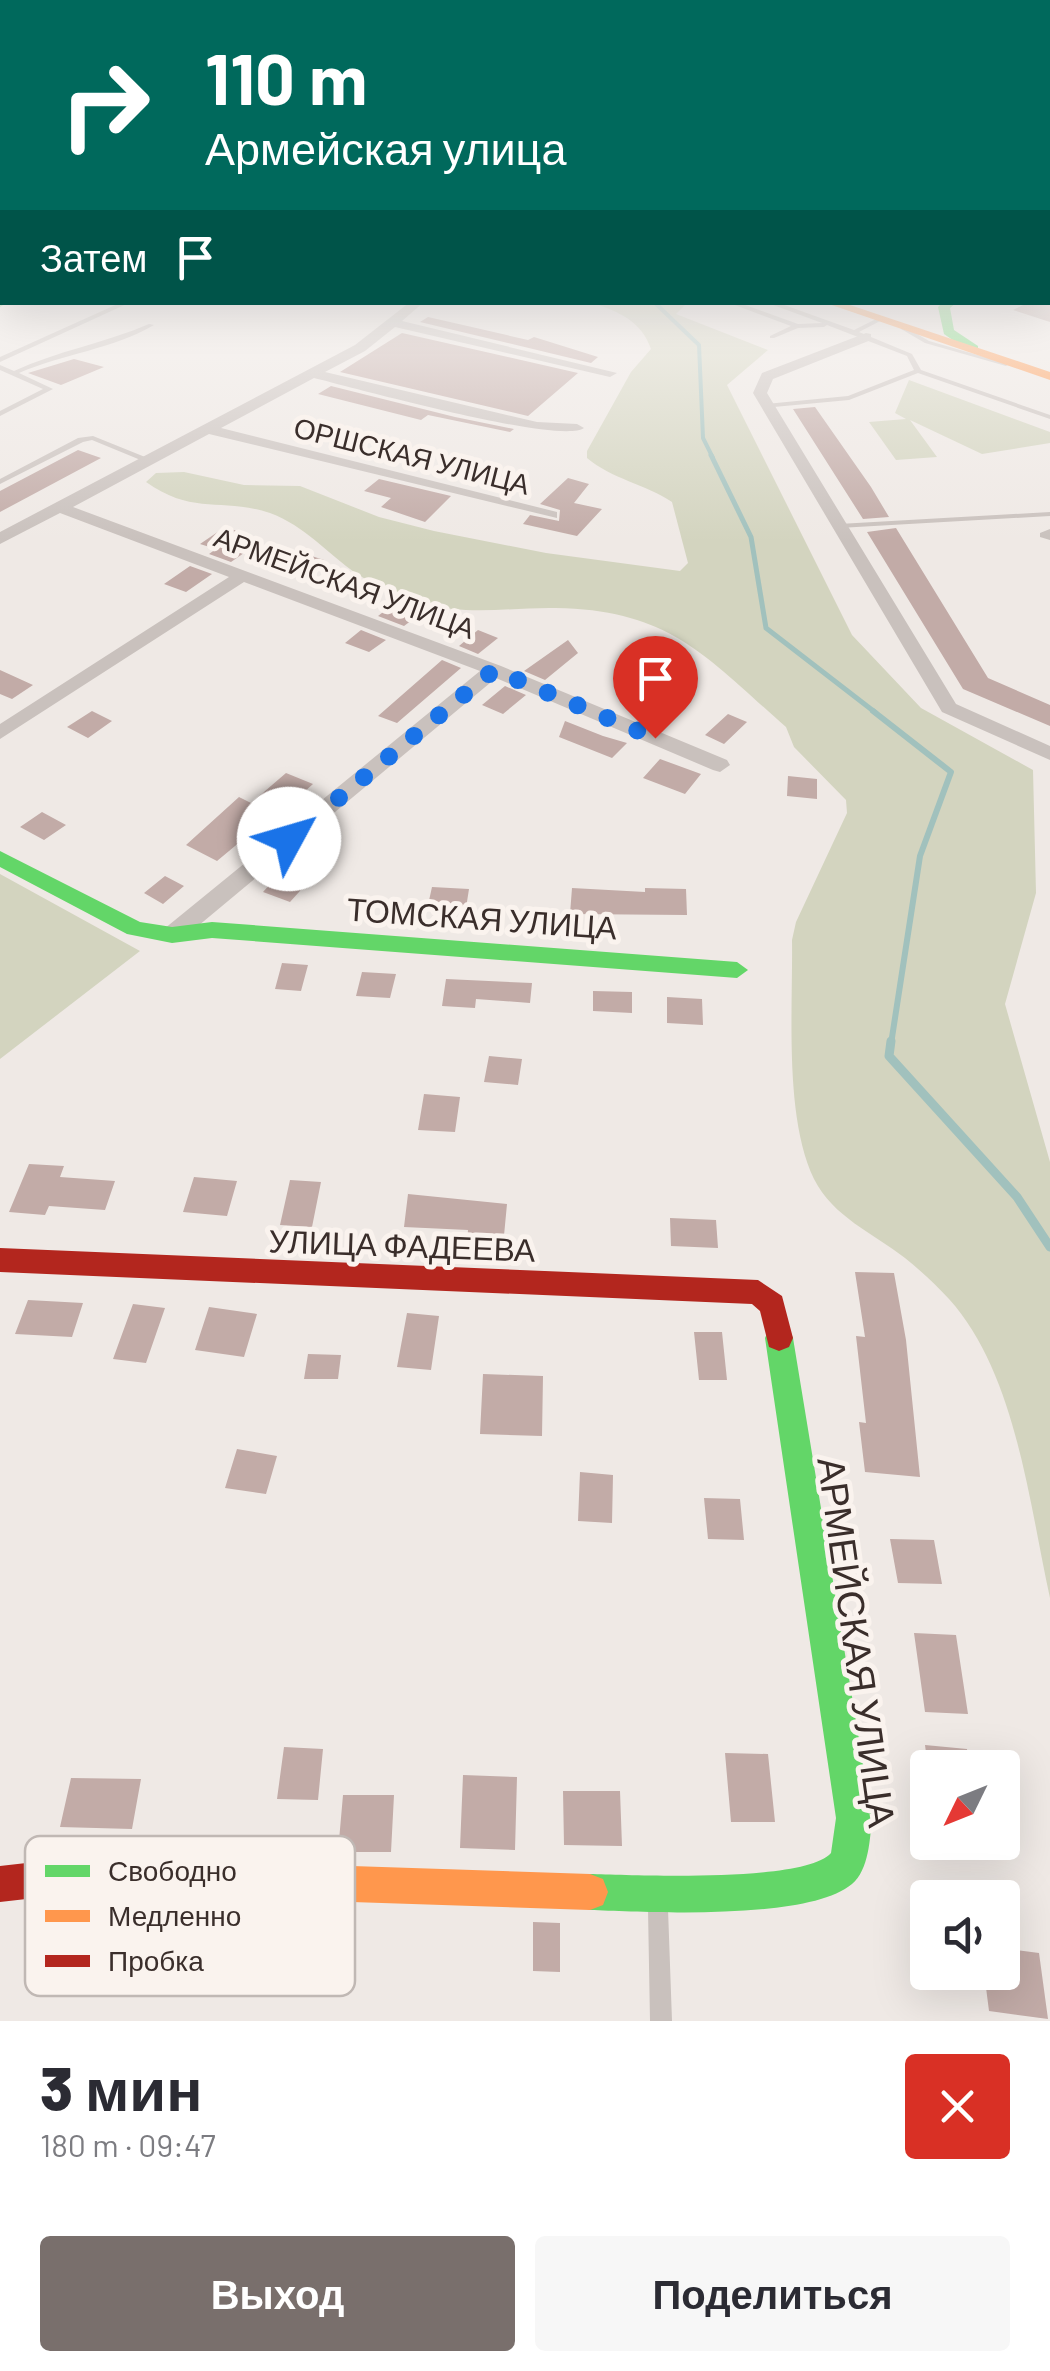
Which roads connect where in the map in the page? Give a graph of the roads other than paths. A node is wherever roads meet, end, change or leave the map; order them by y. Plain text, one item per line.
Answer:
1 (64, 353) edge
2 (349, 353) edge
3 (528, 353) edge
4 (819, 353) edge
5 (908, 353) edge
6 (960, 353) edge
7 (983, 353) edge
8 (0, 364) edge
9 (1025, 368) junction
10 (918, 371) junction
11 (12, 372) junction
12 (610, 372) dead end
13 (310, 373) junction
14 (0, 375) edge
15 (1050, 376) edge
16 (766, 406) junction
17 (0, 414) edge
18 (1050, 417) edge
19 (204, 428) junction
20 (576, 428) dead end
21 (146, 459) junction
22 (0, 482) edge
23 (58, 507) junction
24 (1050, 514) edge
25 (551, 516) dead end
26 (839, 526) junction
27 (0, 539) edge
28 (242, 576) junction
29 (494, 670) junction
30 (0, 733) edge
31 (1050, 754) edge
32 (720, 765) dead end
33 (0, 858) edge
34 (172, 935) junction
35 (738, 970) dead end
36 (0, 1260) edge
37 (778, 1330) joint
38 (25, 1881) edge
39 (0, 1884) edge
40 (355, 1884) edge
41 (658, 1894) junction
42 (661, 2021) edge

1 - 11 lane
2 - 13 street
3 - 12 street
4 - 16 street
5 - 10 lane
6 - 9 lane
7 - 9 street
8 - 11 lane
9 - 15 street
10 - 16 lane
10 - 18 lane
11 - 14 lane
11 - 17 lane
13 - 19 street
13 - 20 street
16 - 26 street
19 - 21 street
19 - 25 street, ОРШСКАЯ УЛИЦА
21 - 22 lane
21 - 23 street
23 - 27 street
23 - 28 street, АРМЕЙСКАЯ УЛИЦА
24 - 26 lane
26 - 31 street
28 - 29 street, АРМЕЙСКАЯ УЛИЦА
28 - 30 street
29 - 32 street, АРМЕЙСКАЯ УЛИЦА
29 - 34 street
33 - 34 street, ТОМСКАЯ УЛИЦА
34 - 35 street, ТОМСКАЯ УЛИЦА
36 - 37 street, УЛИЦА ФАДЕЕВА
37 - 41 street, АРМЕЙСКАЯ УЛИЦА
38 - 39 street
40 - 41 street
41 - 42 lane

